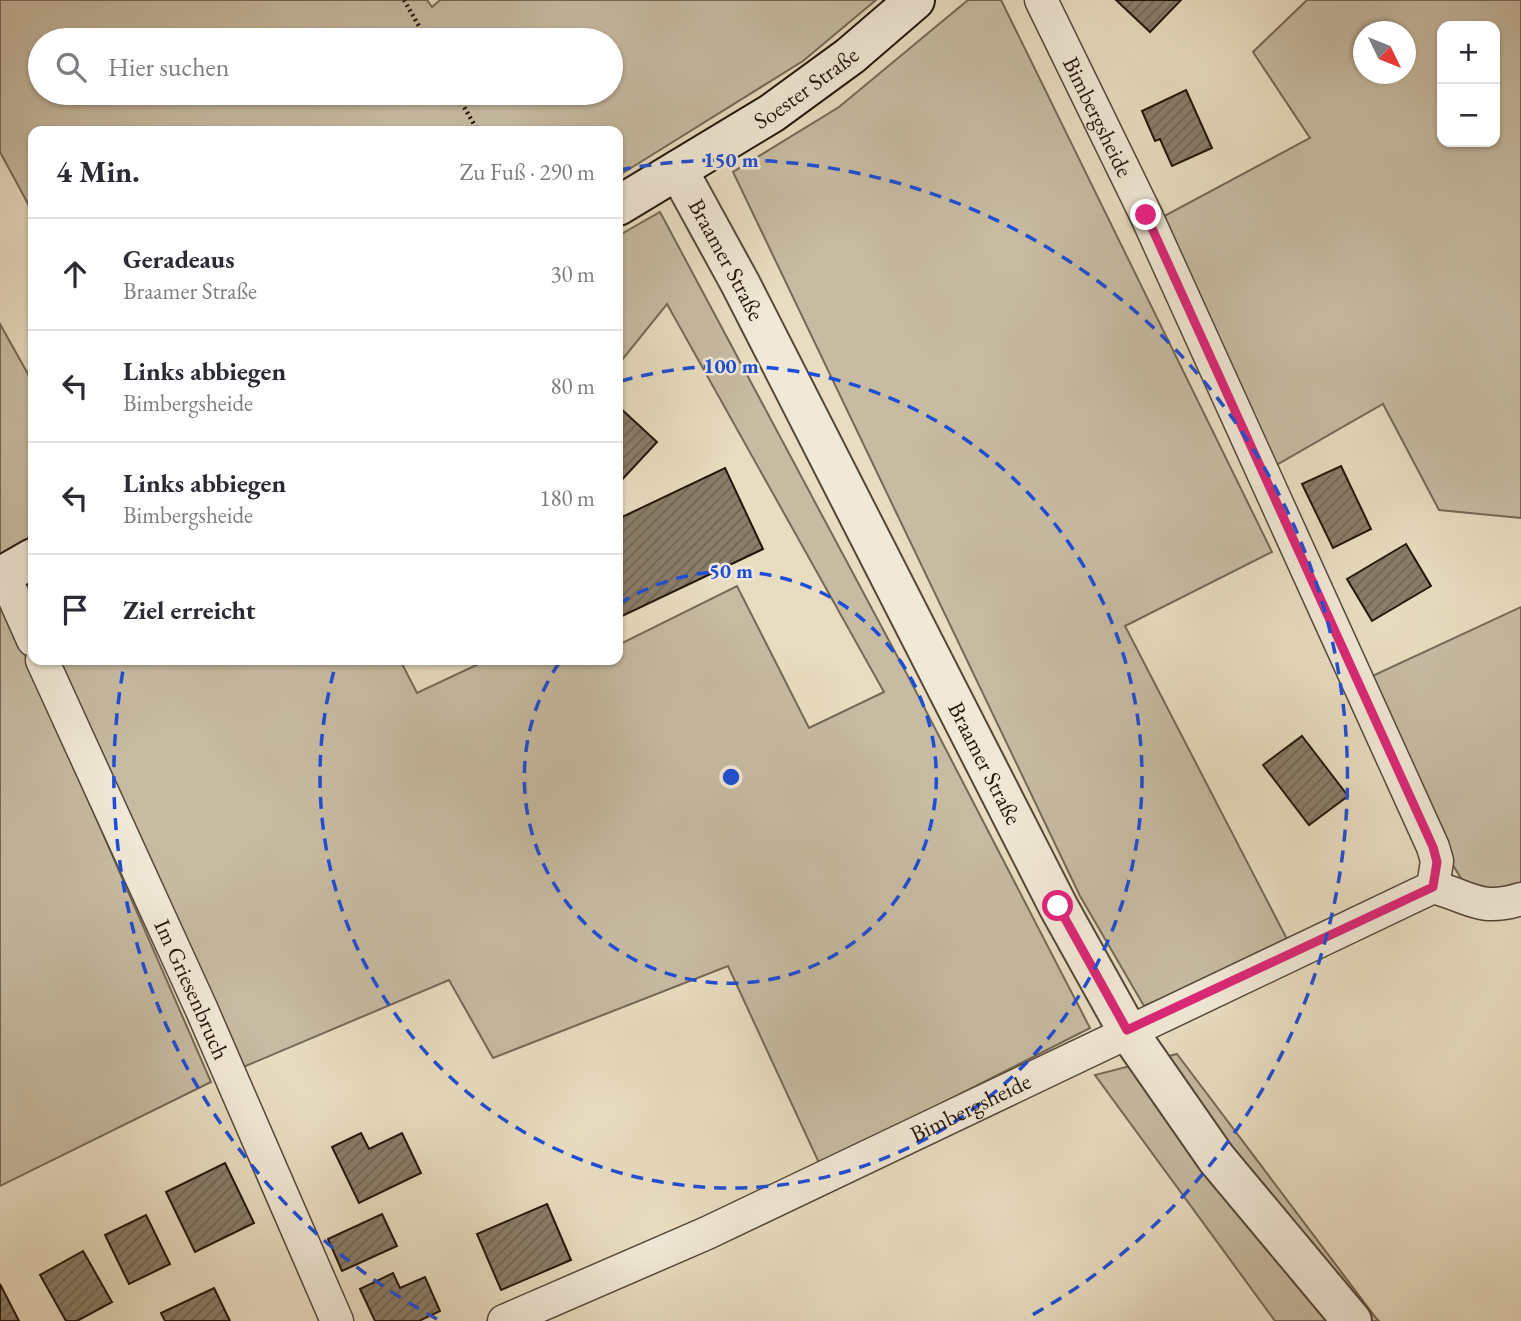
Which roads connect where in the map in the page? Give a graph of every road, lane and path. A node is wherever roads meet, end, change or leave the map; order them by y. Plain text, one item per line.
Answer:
1 (404, 0) edge
2 (915, 0) edge
3 (1041, 0) edge
4 (420, 28) edge
5 (463, 105) edge
6 (475, 126) edge
7 (678, 170) junction
8 (623, 203) edge
9 (12, 570) edge
10 (28, 623) edge
11 (44, 665) edge
12 (1433, 887) junction
13 (1521, 899) edge
14 (1127, 1030) junction
15 (338, 1321) edge
16 (504, 1321) edge
17 (1352, 1321) edge

1 - 4 path
2 - 7 street, Soester Straße
3 - 12 street, Bimbergsheide
5 - 6 path
7 - 8 street, Soester Straße
7 - 14 street, Braamer Straße
9 - 10 street
11 - 15 street, Im Griesenbruch
12 - 13 street
12 - 14 street, Bimbergsheide
14 - 16 street, Bimbergsheide
14 - 17 street, Braamer Straße

